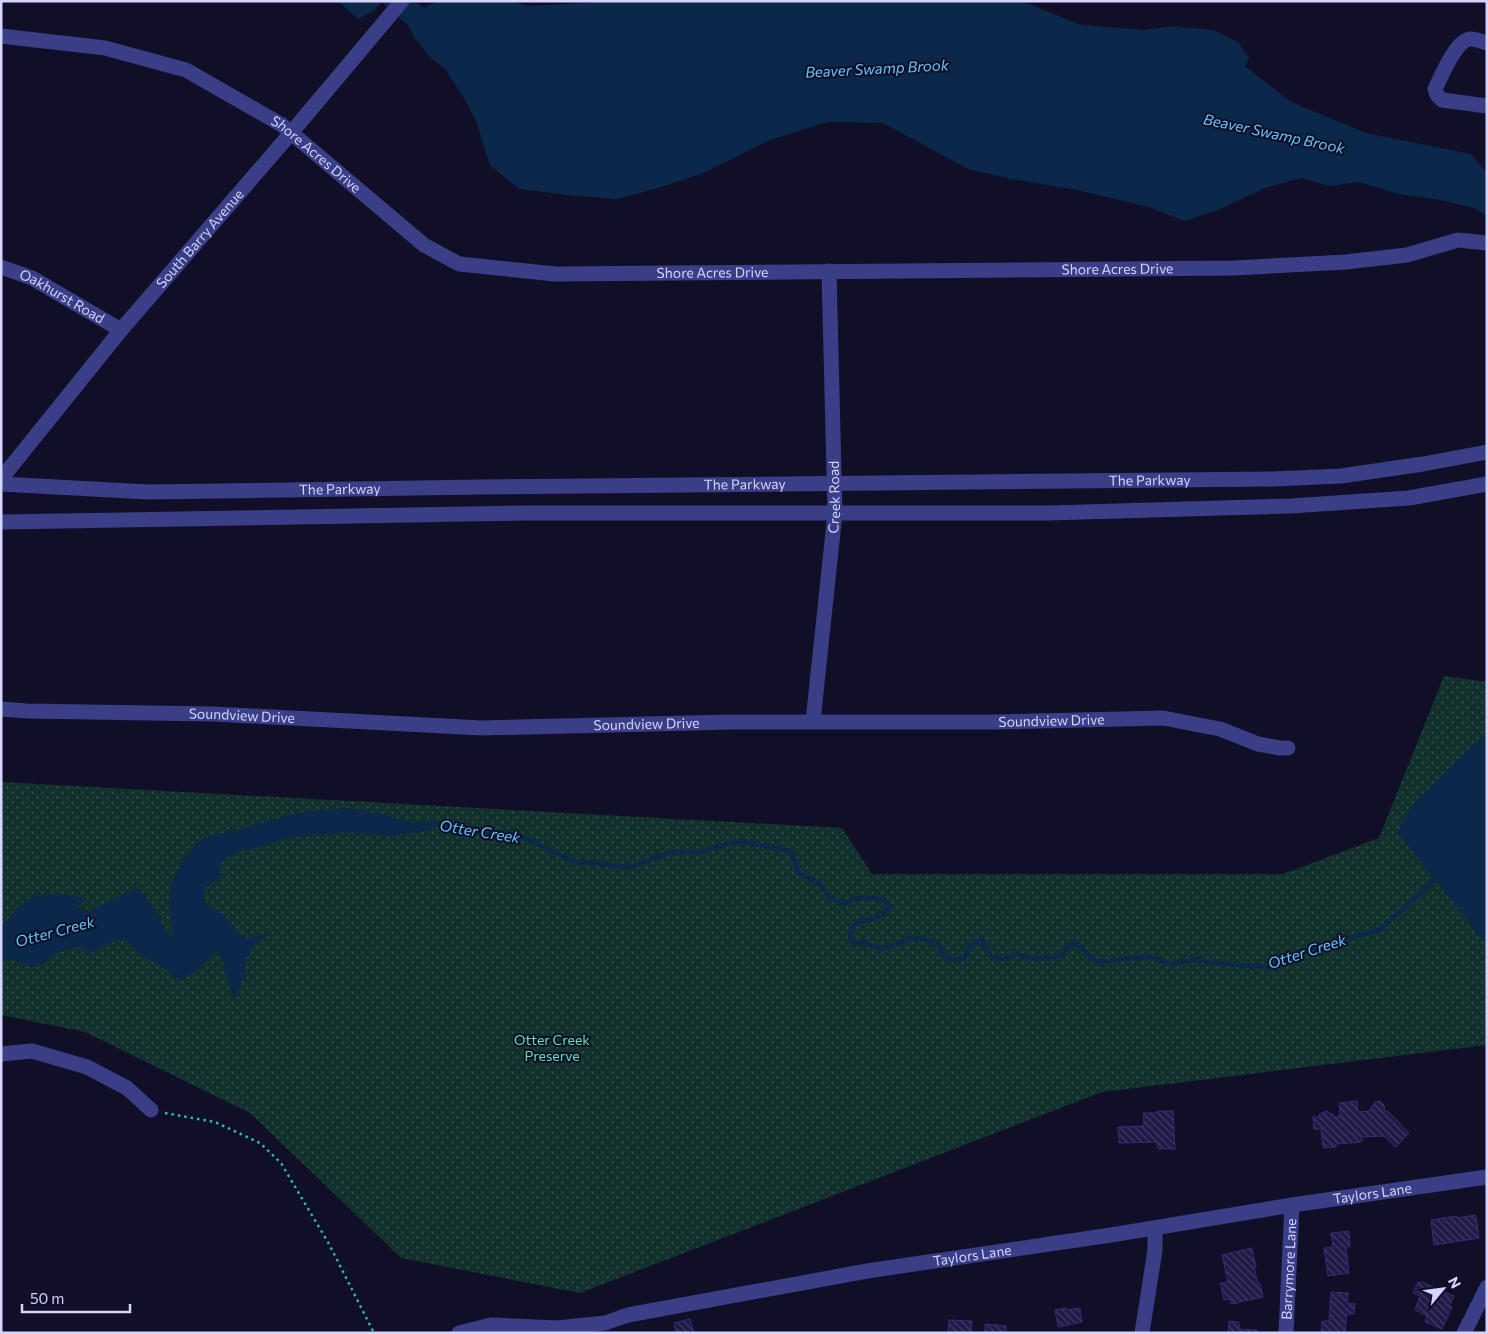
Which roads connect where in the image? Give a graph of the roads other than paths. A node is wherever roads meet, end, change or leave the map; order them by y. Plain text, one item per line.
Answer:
1 (402, 1) edge
2 (1, 36) edge
3 (1487, 43) edge
4 (1487, 106) edge
5 (291, 133) junction
6 (1487, 243) edge
7 (1, 267) edge
8 (829, 271) junction
9 (121, 330) junction
10 (1487, 452) edge
11 (1, 479) edge
12 (833, 483) junction
13 (1, 484) edge
14 (1487, 484) edge
15 (481, 486) junction
16 (517, 486) junction
17 (515, 513) junction
18 (835, 513) junction
19 (480, 514) junction
20 (1, 522) edge
21 (1, 709) edge
22 (813, 721) junction
23 (1288, 748) dead end
24 (1, 1054) edge
25 (151, 1110) road end
26 (1487, 1177) edge
27 (1292, 1206) junction
28 (1155, 1228) junction
29 (1487, 1287) edge
30 (568, 1330) edge
31 (458, 1333) edge
32 (1142, 1333) edge
33 (1286, 1333) edge
34 (1464, 1333) edge

1 - 5 street, South Barry Avenue
2 - 5 street, Shore Acres Drive
3 - 4 street
5 - 8 street, Shore Acres Drive
5 - 9 street, South Barry Avenue
6 - 8 street, Shore Acres Drive
7 - 9 street, Oakhurst Road
8 - 12 street, Creek Road
9 - 11 street, South Barry Avenue
10 - 12 street, The Parkway
12 - 16 street, The Parkway
12 - 18 street, Creek Road
13 - 15 street, The Parkway
14 - 18 street, The Parkway
15 - 16 street, The Parkway
15 - 19 street
16 - 17 street
17 - 18 street, The Parkway
17 - 19 street, The Parkway
18 - 22 street, Creek Road
19 - 20 street, The Parkway
21 - 22 street, Soundview Drive
22 - 23 street, Soundview Drive
24 - 25 street
26 - 27 street, Taylors Lane
27 - 28 street, Taylors Lane
27 - 33 street, Barrymore Lane
28 - 30 street, Taylors Lane
28 - 32 street
29 - 34 street
30 - 31 street, Taylors Lane

